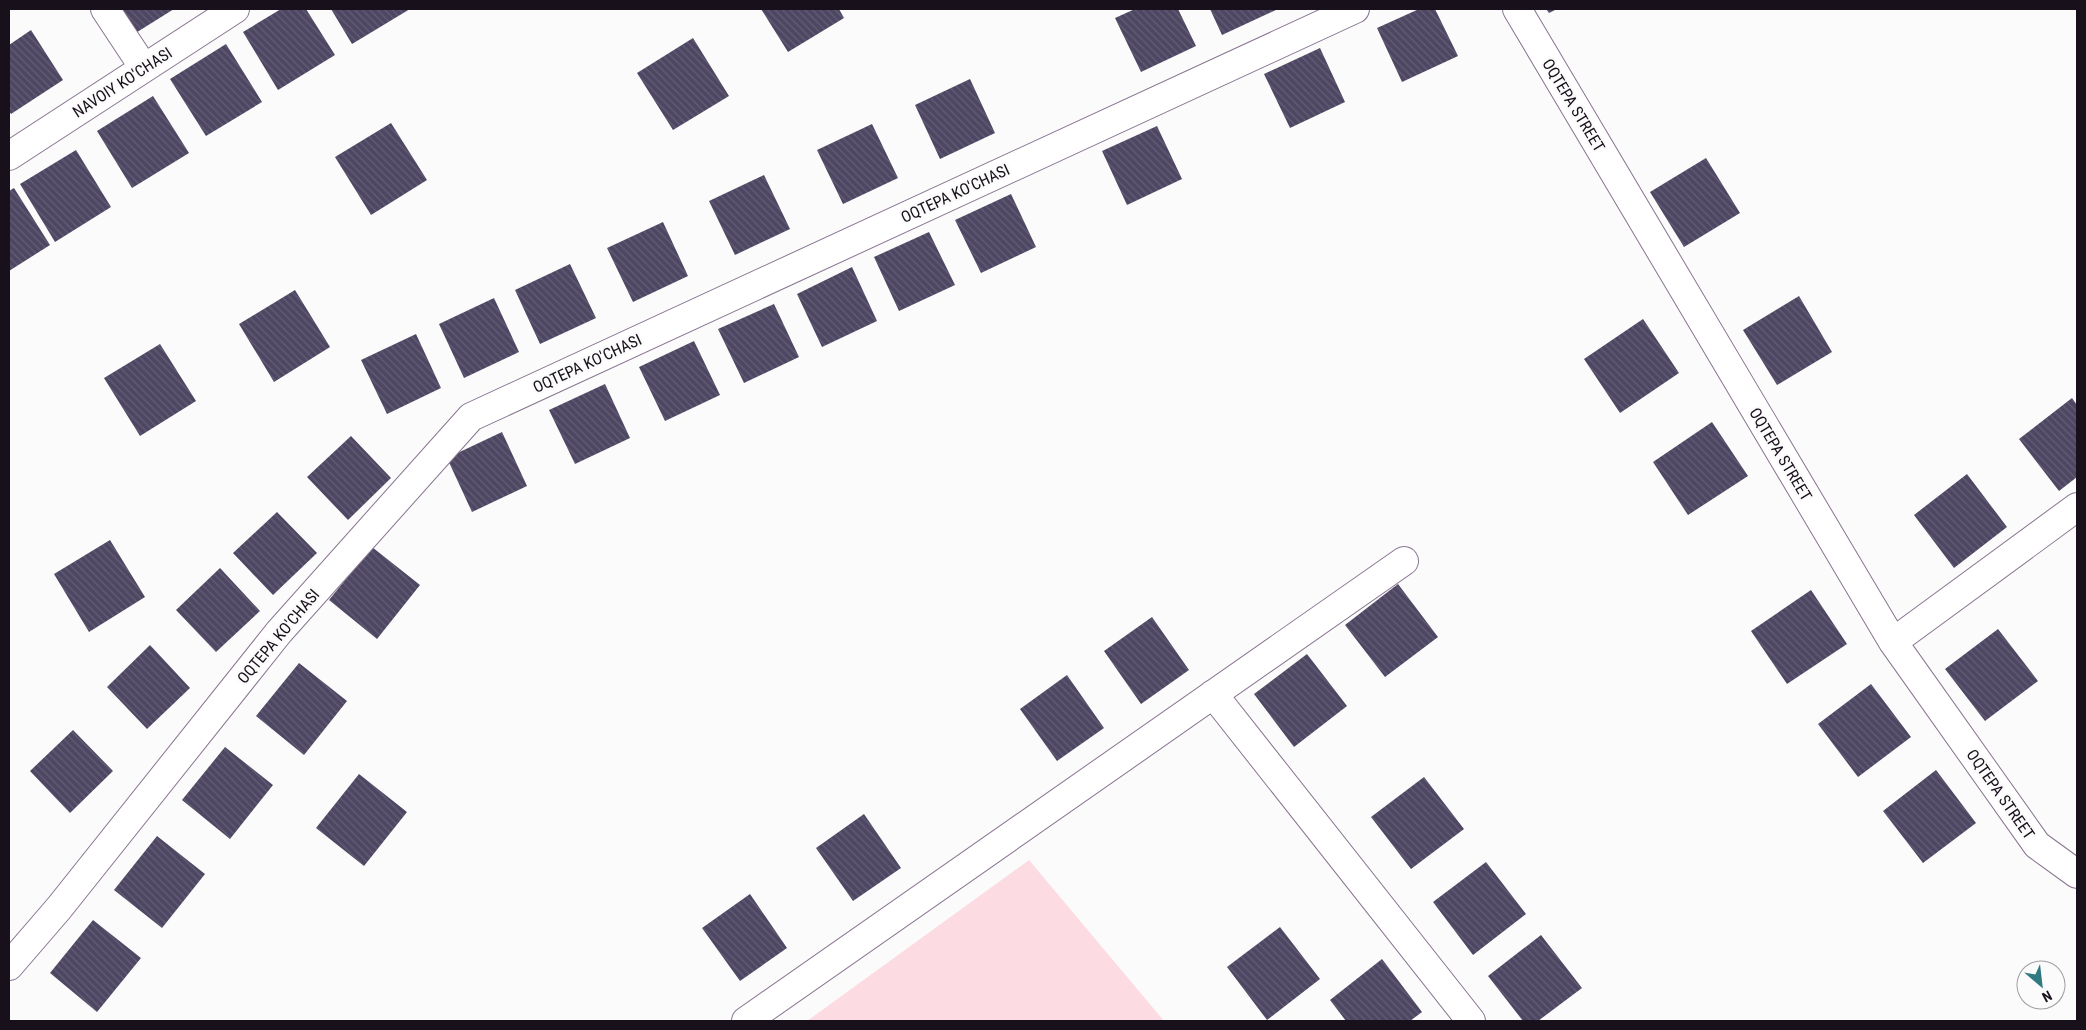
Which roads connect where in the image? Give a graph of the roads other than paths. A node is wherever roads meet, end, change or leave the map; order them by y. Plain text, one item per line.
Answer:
1 (105, 9) edge
2 (235, 9) edge
3 (1354, 9) edge
4 (1517, 9) edge
5 (144, 68) junction
6 (9, 156) edge
7 (2077, 507) edge
8 (1404, 561) dead end
9 (1893, 642) junction
10 (1213, 694) junction
11 (2077, 874) edge
12 (9, 966) edge
13 (746, 1021) edge
14 (1471, 1021) edge

1 - 5 street
2 - 5 street, NAVOIY KO'CHASI
3 - 12 street, OQTEPA KO'CHASI
4 - 9 street, OQTEPA STREET
5 - 6 street, NAVOIY KO'CHASI
7 - 9 street
8 - 10 street
9 - 11 street, OQTEPA STREET
10 - 13 street
10 - 14 street

